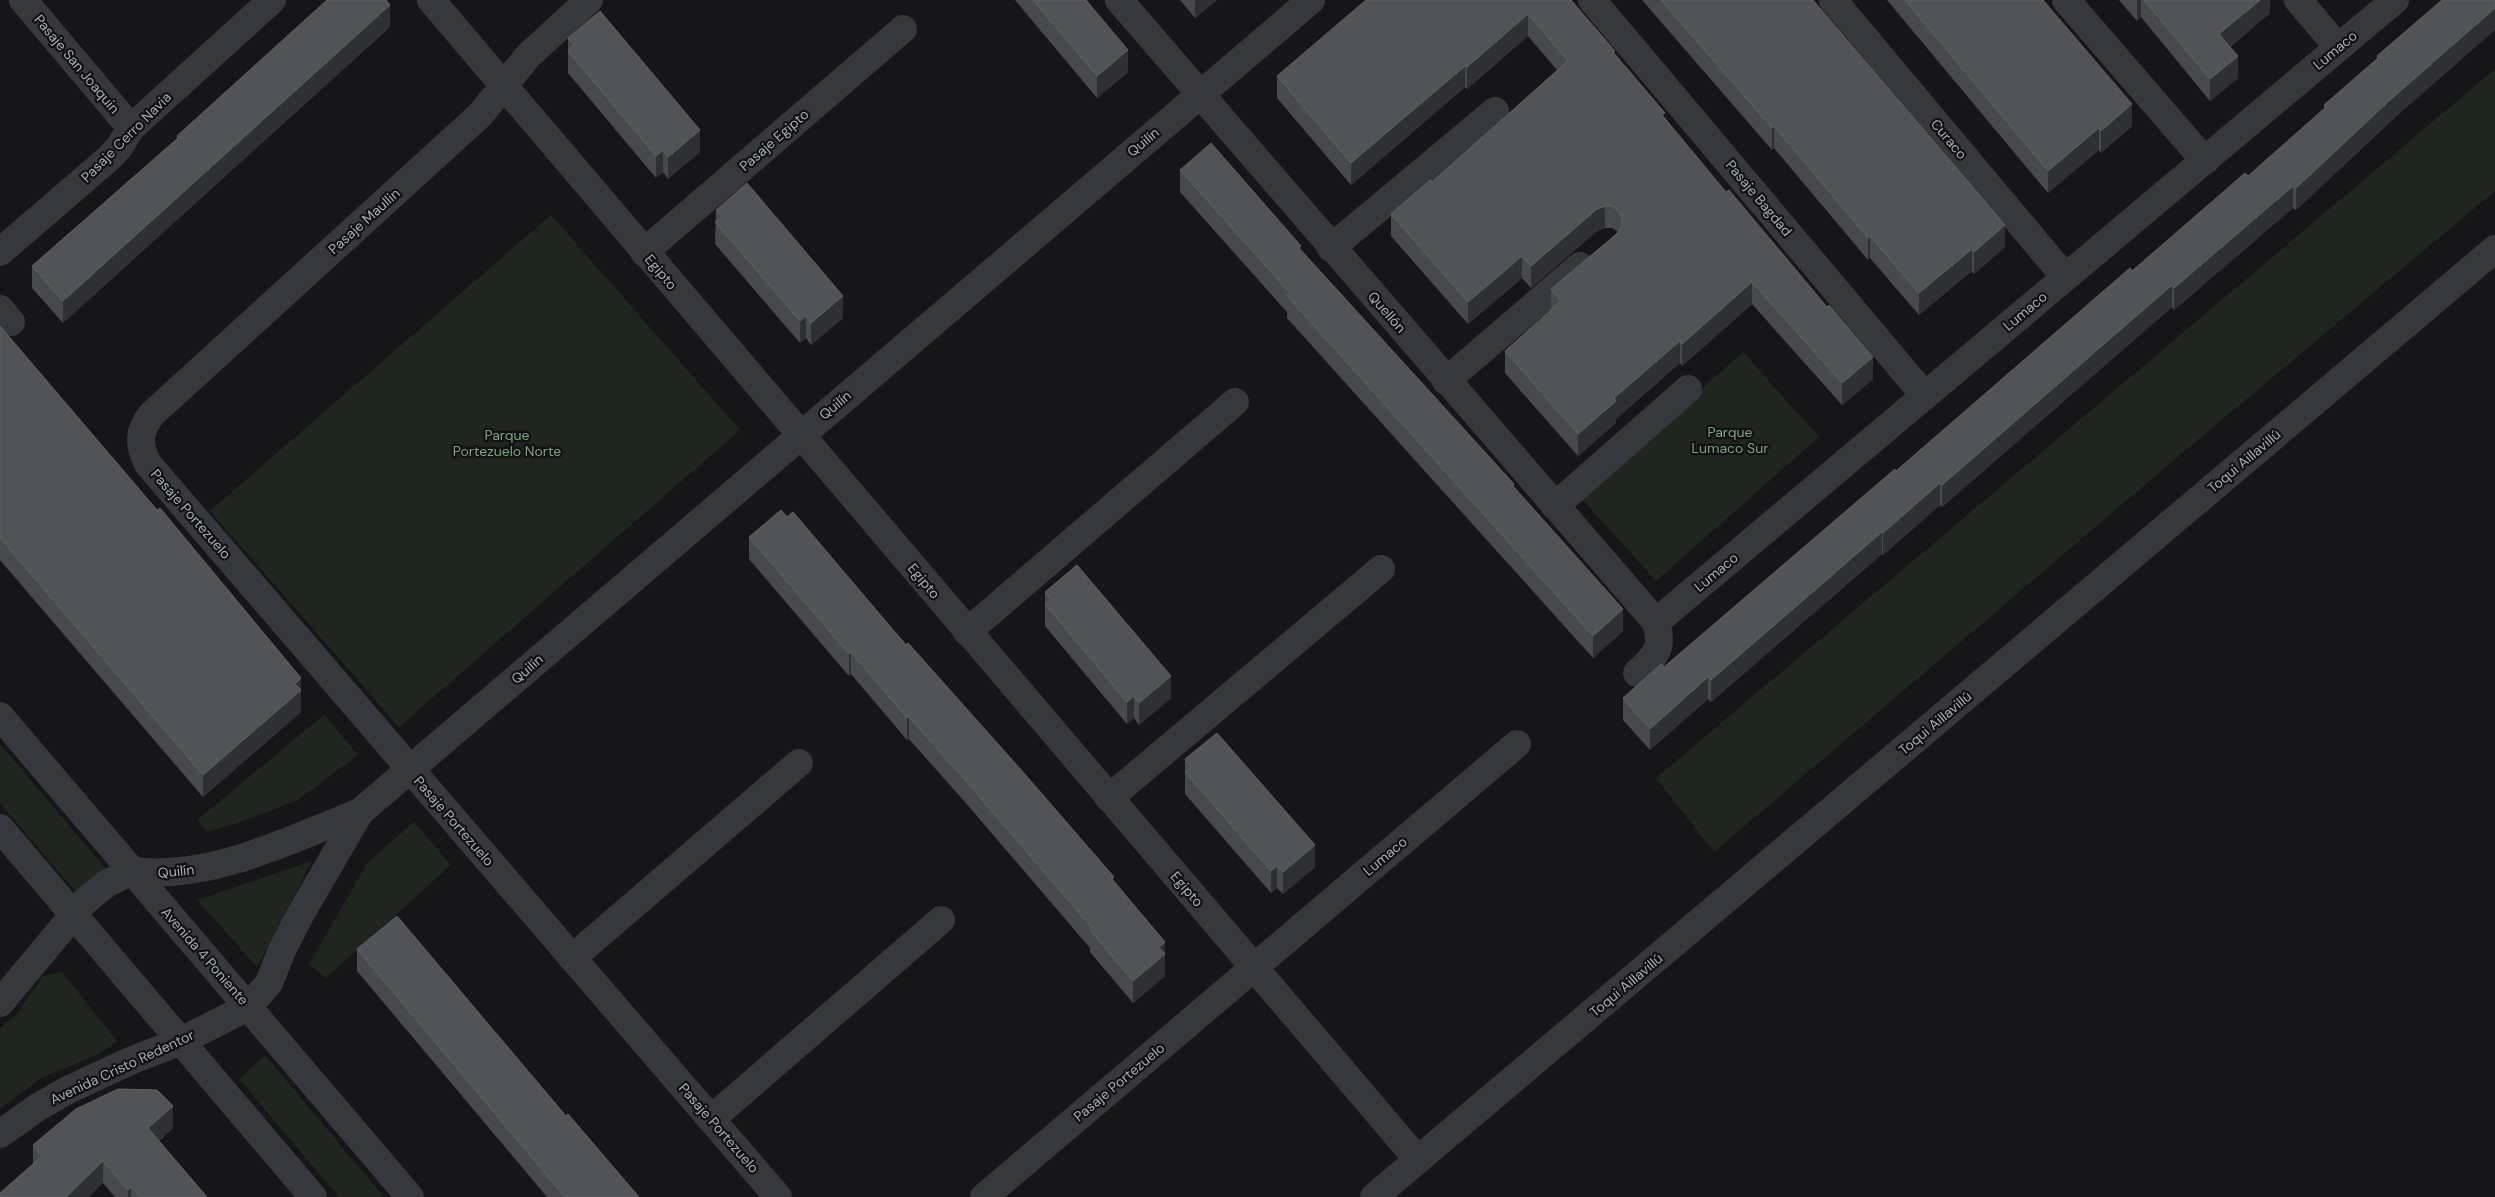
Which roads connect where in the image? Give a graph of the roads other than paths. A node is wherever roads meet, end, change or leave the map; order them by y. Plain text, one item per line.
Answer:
1 (23, 0) edge
2 (272, 0) edge
3 (431, 0) edge
4 (589, 0) edge
5 (1118, 0) edge
6 (1311, 0) edge
7 (1592, 0) edge
8 (1833, 0) edge
9 (2066, 0) edge
10 (2298, 0) edge
11 (2395, 0) edge
12 (903, 29) dead end
13 (2338, 47) junction
14 (504, 86) junction
15 (1198, 95) junction
16 (1495, 111) dead end
17 (131, 128) junction
18 (2205, 160) junction
19 (1331, 248) junction
20 (1599, 249) edge
21 (2495, 249) edge
22 (0, 252) edge
23 (644, 252) junction
24 (2066, 277) junction
25 (1446, 381) junction
26 (1688, 389) dead end
27 (1925, 396) junction
28 (1235, 402) dead end
29 (800, 436) junction
30 (140, 440) joint
31 (1555, 506) junction
32 (1381, 569) dead end
33 (1656, 622) junction
34 (967, 632) junction
35 (1637, 673) dead end
36 (0, 716) edge
37 (1517, 744) dead end
38 (799, 763) dead end
39 (409, 770) junction
40 (1109, 798) junction
41 (360, 812) junction
42 (0, 828) edge
43 (132, 871) junction
44 (73, 914) junction
45 (941, 920) dead end
46 (572, 958) junction
47 (1254, 967) junction
48 (0, 1003) edge
49 (248, 1007) junction
50 (181, 1041) junction
51 (711, 1119) junction
52 (0, 1134) edge
53 (1418, 1160) junction
54 (313, 1197) edge
55 (410, 1197) edge
56 (778, 1197) edge
57 (984, 1197) edge
58 (1374, 1197) edge

1 - 17 street, Pasaje San Joaquin
2 - 17 street, Pasaje Cerro Navia
3 - 14 street, Egipto
4 - 14 street, Pasaje Maullin
5 - 15 street, Quellón
6 - 15 street, Quilín
7 - 27 street, Pasaje Bagdad
8 - 24 street, Curaco
9 - 18 street
10 - 13 street
11 - 13 street, Lumaco
12 - 23 street, Pasaje Egipto
13 - 18 street, Lumaco
14 - 23 street, Egipto
14 - 30 street, Pasaje Maullin
15 - 19 street, Quellón
15 - 29 street, Quilín
16 - 19 street
17 - 22 street, Pasaje Cerro Navia
18 - 24 street, Lumaco
19 - 25 street, Quellón
20 - 25 street
21 - 53 street, Toqui Aillavillú
23 - 29 street, Egipto
24 - 27 street, Lumaco
25 - 31 street, Quellón
26 - 31 street
27 - 33 street, Lumaco
28 - 34 street
29 - 34 street, Egipto
29 - 39 street, Quilín
30 - 39 street, Pasaje Portezuelo
31 - 33 street, Quellón
32 - 40 street
33 - 35 street
34 - 40 street, Egipto
36 - 43 street, Avenida 4 Poniente
37 - 47 street, Lumaco
38 - 46 street
39 - 41 street, Quilín
39 - 46 street, Pasaje Portezuelo
40 - 47 street, Egipto
41 - 43 street, Quilín
41 - 49 street, Quilín
42 - 44 street
43 - 44 street
43 - 49 street, Avenida 4 Poniente
44 - 48 street
44 - 50 street
45 - 51 street
46 - 51 street, Pasaje Portezuelo
47 - 53 street, Egipto
47 - 57 street, Pasaje Portezuelo
49 - 50 street, Avenida Cristo Redentor
49 - 55 street, Avenida 4 Poniente
50 - 52 street, Avenida Cristo Redentor
50 - 54 street
51 - 56 street, Pasaje Portezuelo
53 - 58 street, Toqui Aillavillú

